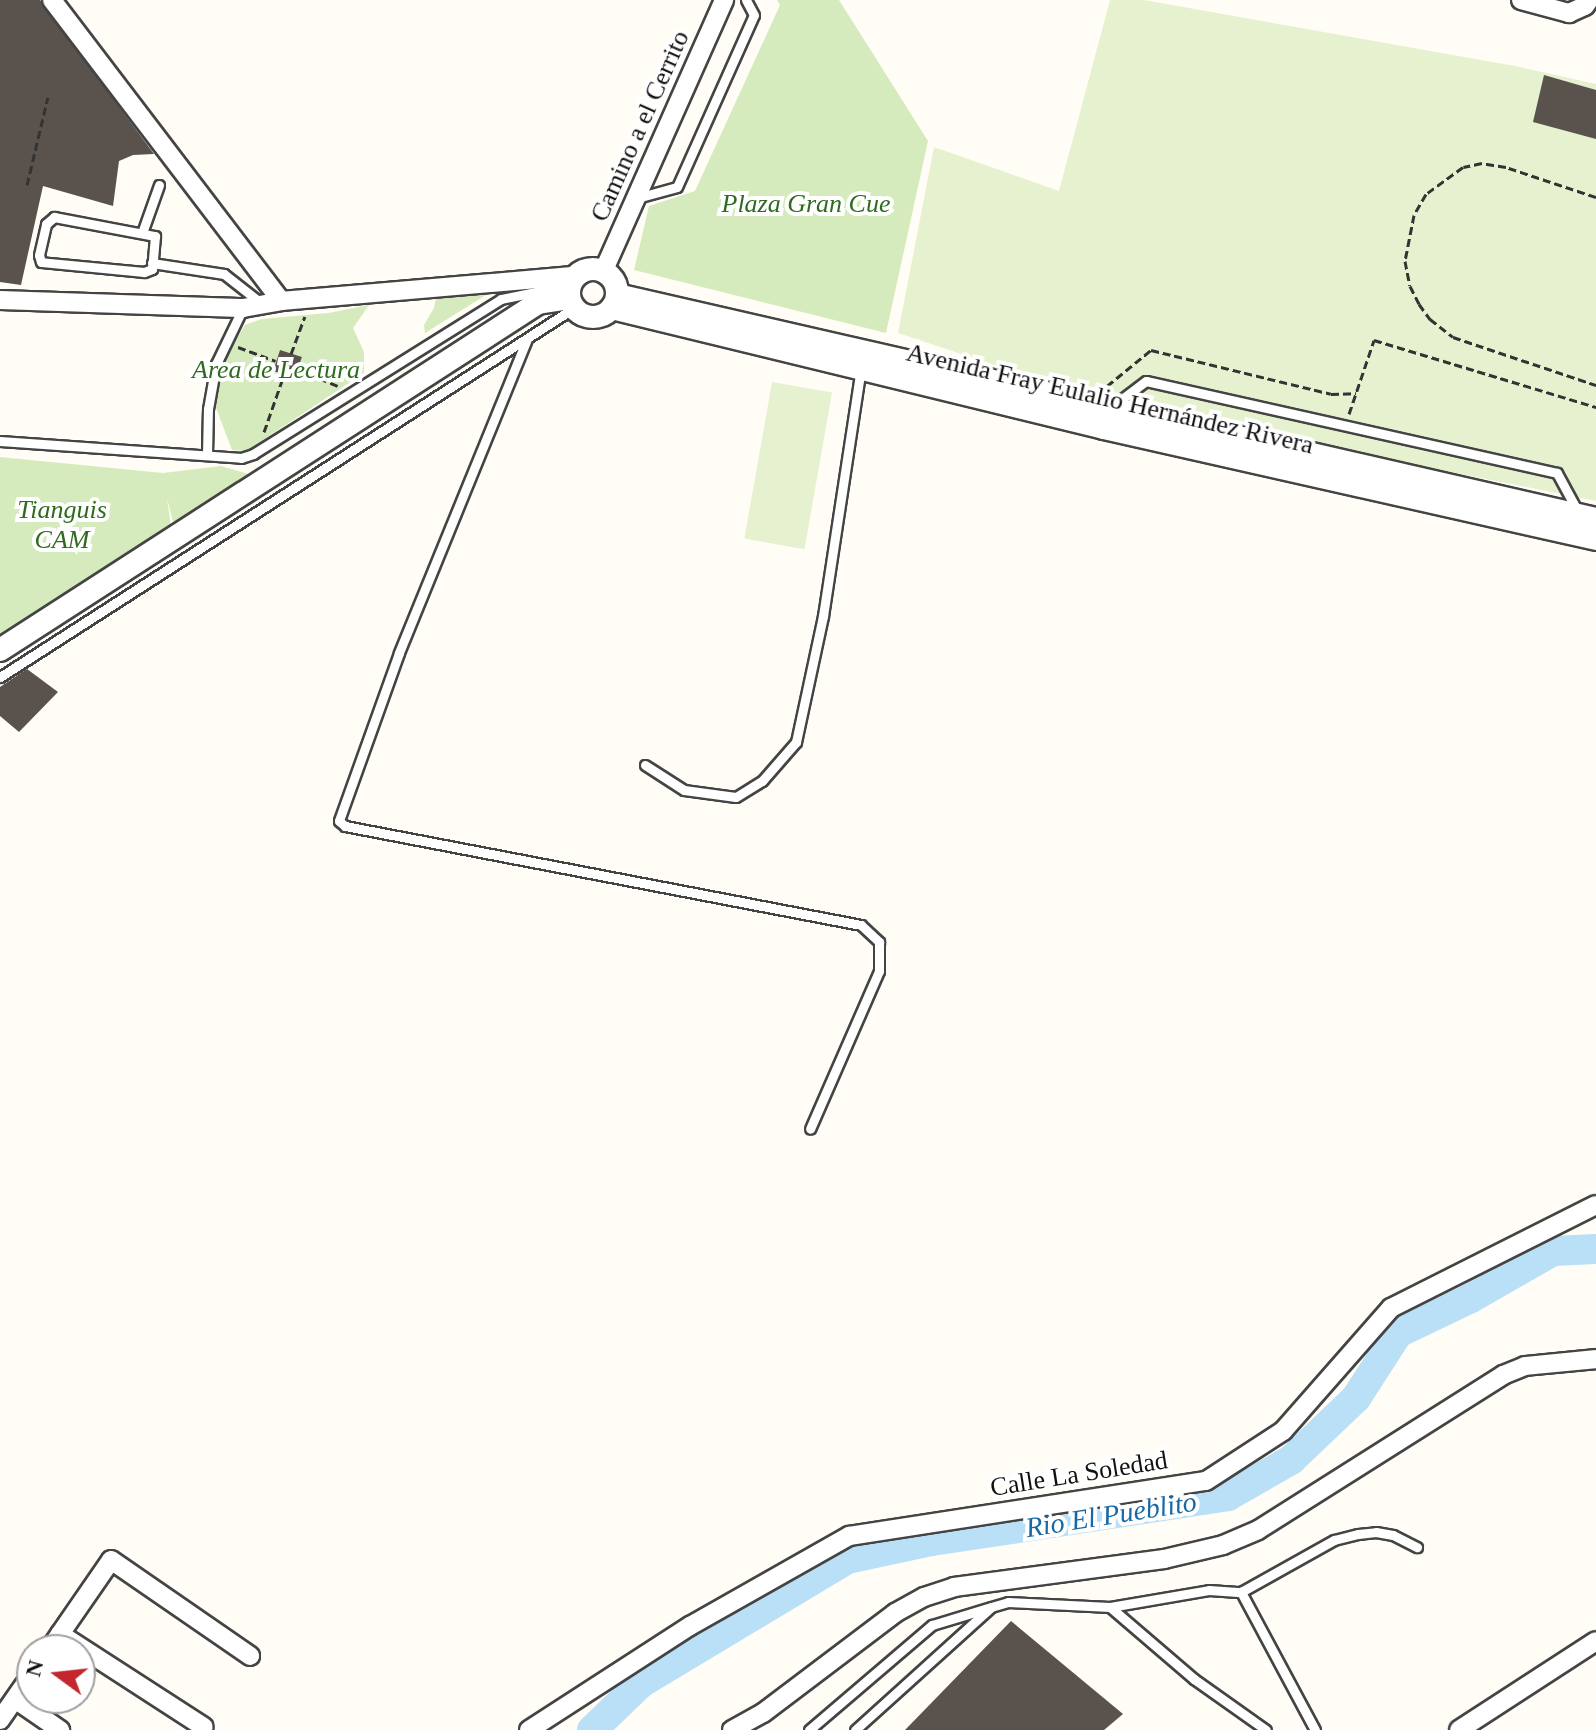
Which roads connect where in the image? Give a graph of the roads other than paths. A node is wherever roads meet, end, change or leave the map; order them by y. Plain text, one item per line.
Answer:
1 (52, 0) edge
2 (724, 0) edge
3 (746, 0) edge
4 (1521, 0) edge
5 (1589, 0) edge
6 (159, 185) dead end
7 (637, 198) junction
8 (142, 233) junction
9 (152, 263) junction
10 (603, 272) junction
11 (568, 293) junction
12 (0, 300) edge
13 (281, 301) junction
14 (614, 302) junction
15 (252, 306) junction
16 (527, 339) junction
17 (861, 369) junction
18 (1107, 418) junction
19 (0, 441) edge
20 (207, 455) junction
21 (1587, 527) edge
22 (0, 650) edge
23 (0, 677) edge
24 (645, 765) dead end
25 (810, 1129) dead end
26 (1596, 1205) edge
27 (1596, 1359) edge
28 (1417, 1547) dead end
29 (1241, 1592) junction
30 (991, 1607) junction
31 (1110, 1607) junction
32 (60, 1634) edge
33 (1596, 1641) edge
34 (250, 1656) dead end
35 (96, 1657) edge
36 (15, 1699) joint
37 (0, 1720) edge
38 (204, 1727) dead end
39 (60, 1730) edge
40 (529, 1730) edge
41 (732, 1730) edge
42 (809, 1730) edge
43 (855, 1730) edge
44 (1266, 1730) edge
45 (1315, 1730) edge
46 (1459, 1730) edge

1 - 13 street
2 - 7 street, Camino a el Cerrito
3 - 7 lane
4 - 5 street
6 - 8 lane
7 - 10 street, Camino a el Cerrito
8 - 9 lane
8 - 9 lane
9 - 15 lane
10 - 11 street
10 - 14 street
11 - 13 street
11 - 14 street
11 - 16 lane
11 - 20 lane
11 - 22 street
12 - 15 street
13 - 15 street
14 - 17 street, Avenida Fray Eulalio Hernández Rivera
14 - 18 street, Avenida Fray Eulalio Hernández Rivera
15 - 20 lane
16 - 23 lane
16 - 25 lane
17 - 18 street, Avenida Fray Eulalio Hernández Rivera
17 - 24 lane
18 - 21 street, Avenida Fray Eulalio Hernández Rivera
18 - 21 lane
19 - 20 lane
26 - 40 street, Calle La Soledad
27 - 41 street
28 - 29 lane
29 - 31 lane
29 - 45 lane
30 - 31 lane
30 - 42 lane
30 - 43 lane
31 - 44 lane
32 - 34 street
33 - 46 street
35 - 38 street
36 - 37 street
36 - 39 street

